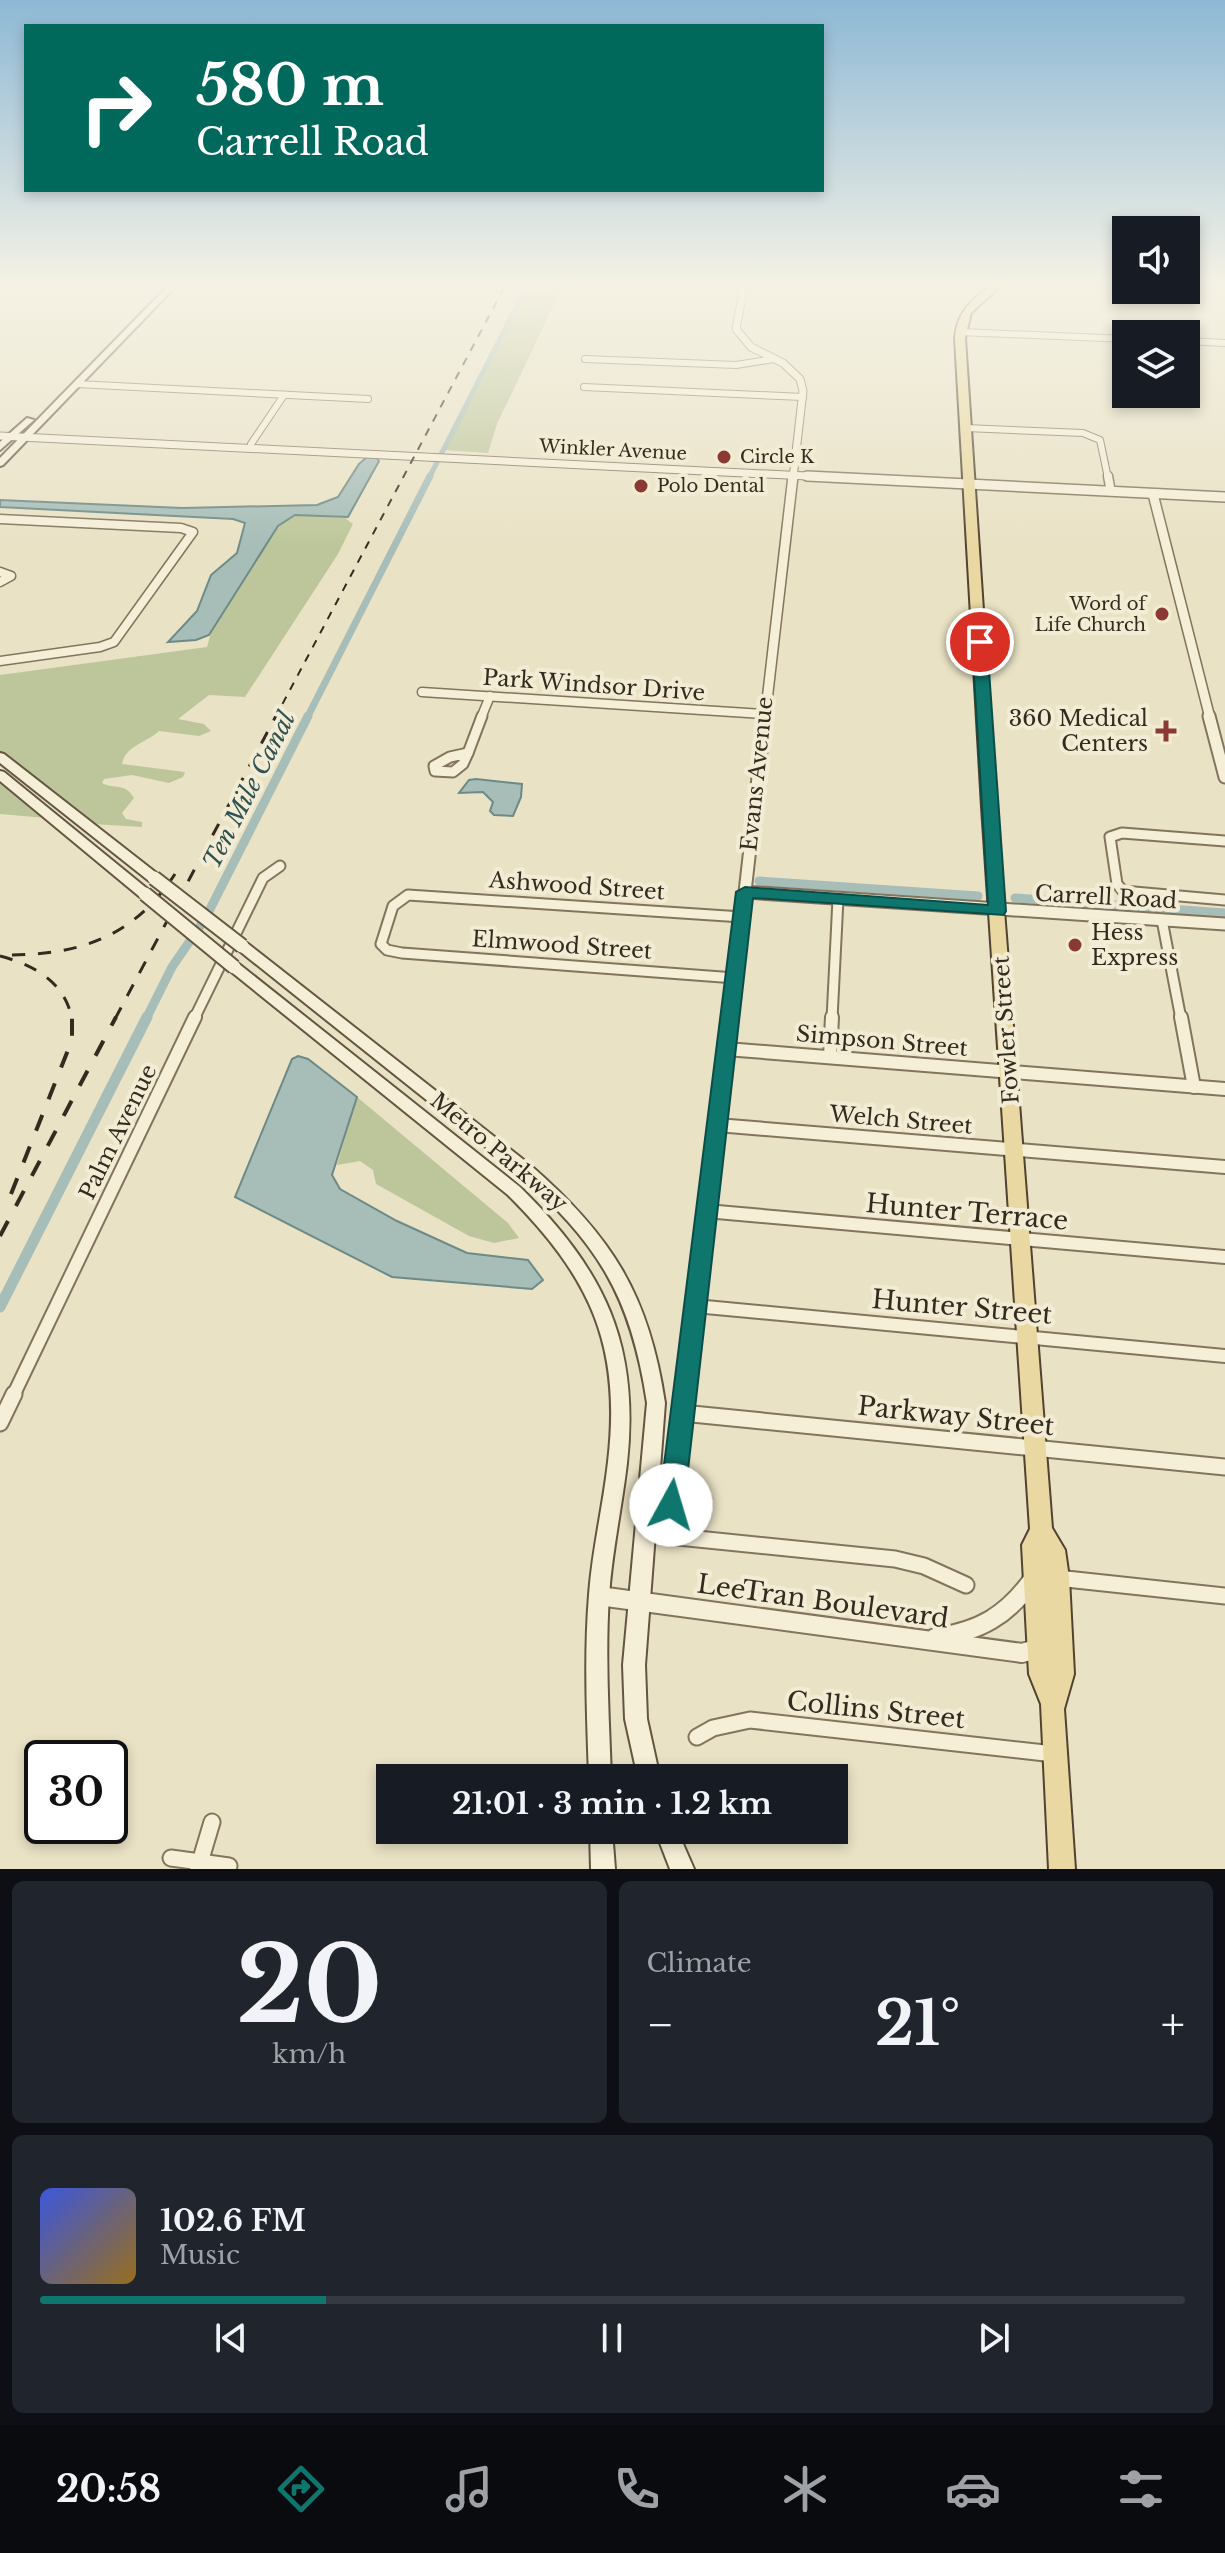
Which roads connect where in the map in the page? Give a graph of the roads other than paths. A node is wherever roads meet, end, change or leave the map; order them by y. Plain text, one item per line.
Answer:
1 (75, 373) edge
2 (87, 373) edge
3 (795, 373) edge
4 (963, 373) edge
5 (76, 385) junction
6 (584, 387) dead end
7 (284, 395) junction
8 (803, 397) junction
9 (368, 399) dead end
10 (966, 428) junction
11 (13, 435) edge
12 (251, 444) junction
13 (202, 446) junction
14 (0, 447) edge
15 (341, 448) junction
16 (312, 451) junction
17 (427, 454) junction
18 (0, 463) edge
19 (792, 473) junction
20 (970, 483) junction
21 (1110, 487) junction
22 (1157, 492) junction
23 (1225, 495) edge
24 (0, 519) edge
25 (0, 572) edge
26 (0, 582) edge
27 (0, 661) edge
28 (422, 692) dead end
29 (490, 696) junction
30 (763, 714) junction
31 (468, 753) dead end
32 (0, 757) edge
33 (0, 775) edge
34 (1225, 777) edge
35 (1225, 841) edge
36 (280, 866) dead end
37 (745, 892) junction
38 (838, 899) junction
39 (1225, 900) edge
40 (997, 911) junction
41 (742, 917) junction
42 (1162, 920) junction
43 (1225, 924) edge
44 (387, 950) joint
45 (735, 978) junction
46 (726, 1049) junction
47 (830, 1057) junction
48 (1010, 1072) junction
49 (1194, 1087) junction
50 (1225, 1089) edge
51 (717, 1125) junction
52 (1015, 1150) junction
53 (1225, 1167) edge
54 (706, 1211) junction
55 (1021, 1239) junction
56 (1225, 1257) edge
57 (695, 1306) junction
58 (1028, 1338) junction
59 (1225, 1356) edge
60 (682, 1413) junction
61 (0, 1423) edge
62 (1036, 1448) junction
63 (1225, 1467) edge
64 (1046, 1576) junction
65 (966, 1585) dead end
66 (599, 1596) junction
67 (1225, 1596) edge
68 (637, 1601) junction
69 (916, 1641) junction
70 (1050, 1646) junction
71 (697, 1737) dead end
72 (1054, 1754) junction
73 (600, 1764) edge
74 (646, 1764) edge
75 (212, 1822) dead end
76 (602, 1844) edge
77 (672, 1844) edge
78 (171, 1858) dead end
79 (199, 1866) edge
80 (229, 1866) dead end
81 (603, 1869) edge
82 (682, 1869) edge
83 (1062, 1869) edge

1 - 11 main road
2 - 5 main road
3 - 8 street
4 - 10 main road, Fowler Street
5 - 7 street
5 - 11 main road
6 - 8 street
7 - 9 street
7 - 12 street
8 - 19 street, Evans Avenue
10 - 20 main road, Fowler Street
10 - 21 street
11 - 12 street, Winkler Avenue
11 - 13 street, Winkler Avenue
11 - 14 main road
11 - 18 main road
12 - 13 street
12 - 15 street, Winkler Avenue
13 - 16 street, Winkler Avenue
15 - 16 street
15 - 17 street, Winkler Avenue
16 - 17 street, Winkler Avenue
17 - 19 street, Winkler Avenue
19 - 20 street, Winkler Avenue
19 - 30 street, Evans Avenue
20 - 21 street, Winkler Avenue
20 - 22 street, Winkler Avenue
20 - 40 main road, Fowler Street
21 - 22 street, Winkler Avenue
22 - 23 street, Winkler Avenue
22 - 34 street
24 - 27 street
25 - 26 street
28 - 29 street, Park Windsor Drive
29 - 30 street, Park Windsor Drive
29 - 31 street
30 - 37 street, Evans Avenue
32 - 68 main road, Metro Parkway, bridge
33 - 66 main road, Metro Parkway, bridge
35 - 39 street
36 - 61 street, Palm Avenue
37 - 38 street, Carrell Road
37 - 41 street, Evans Avenue
38 - 40 street, Carrell Road
38 - 47 street
40 - 42 street, Carrell Road
40 - 48 main road, Fowler Street
41 - 44 street, Ashwood Street
41 - 45 street, Evans Avenue
42 - 43 street, Carrell Road
42 - 49 street
44 - 45 street, Elmwood Street
45 - 46 street, Evans Avenue
46 - 47 street, Simpson Street
46 - 51 street, Evans Avenue
47 - 48 street, Simpson Street
48 - 49 street, Simpson Street
48 - 52 main road, Fowler Street
49 - 50 street, Simpson Street
51 - 52 street, Welch Street
51 - 54 street, Evans Avenue
52 - 53 street, Welch Street
52 - 55 main road, Fowler Street
54 - 55 street, Hunter Terrace
54 - 57 street, Evans Avenue
55 - 56 street, Hunter Terrace
55 - 58 main road, Fowler Street
57 - 58 street, Hunter Street
57 - 60 street, Evans Avenue
58 - 59 street, Hunter Street
58 - 62 main road, Fowler Street
60 - 62 street, Parkway Street
60 - 65 street, Evans Avenue
62 - 63 street, Parkway Street
62 - 64 main road, Fowler Street
64 - 67 street
64 - 69 street
64 - 70 main road, Fowler Street
66 - 68 street, LeeTran Boulevard
66 - 73 main road
68 - 69 street, LeeTran Boulevard
68 - 74 main road, Metro Parkway
69 - 70 street, LeeTran Boulevard
70 - 72 main road, Fowler Street
71 - 72 street, Collins Street
72 - 83 main road, Fowler Street
75 - 79 street
76 - 81 main road
77 - 82 main road
78 - 79 street
79 - 80 street

